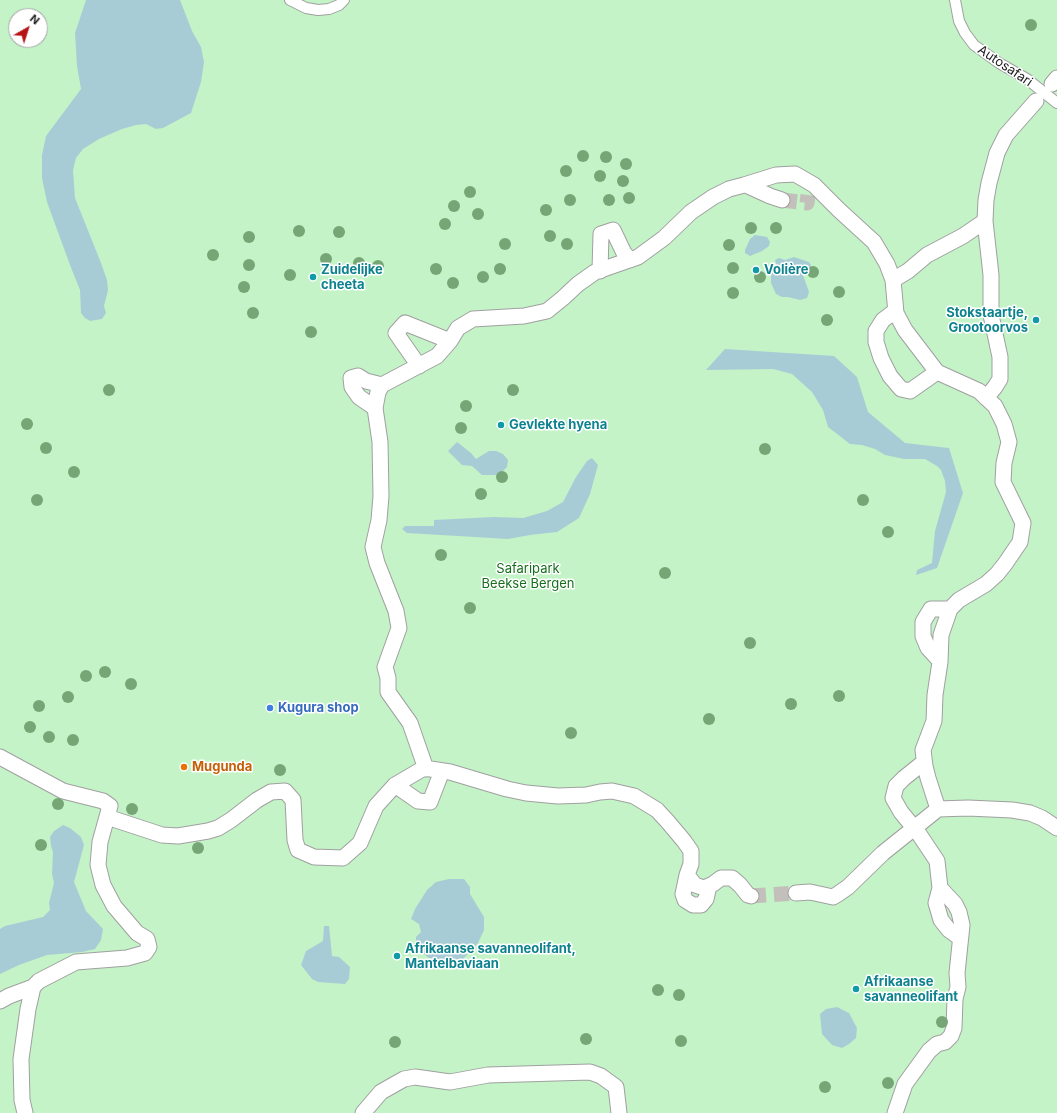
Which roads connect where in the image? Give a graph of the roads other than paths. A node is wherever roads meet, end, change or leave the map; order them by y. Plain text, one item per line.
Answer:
1 (290, 0) edge
2 (344, 0) edge
3 (955, 0) edge
4 (1036, 101) dead end
5 (1057, 103) edge
6 (746, 185) junction
7 (782, 200) tunnel mouth
8 (986, 221) junction
9 (630, 260) junction
10 (600, 270) junction
11 (893, 280) junction
12 (895, 311) junction
13 (450, 341) junction
14 (419, 366) junction
15 (936, 372) junction
16 (382, 385) junction
17 (986, 398) junction
18 (375, 408) junction
19 (950, 609) junction
20 (940, 660) junction
21 (0, 756) edge
22 (924, 762) junction
23 (426, 769) junction
24 (442, 771) junction
25 (395, 785) junction
26 (938, 809) junction
27 (107, 817) junction
28 (1057, 828) edge
29 (914, 829) junction
30 (796, 893) tunnel mouth
31 (751, 896) dead end
32 (33, 987) junction
33 (0, 1001) edge
34 (25, 1113) edge
35 (363, 1113) edge
36 (619, 1113) edge
37 (894, 1113) edge

1 - 2 lane
3 - 5 lane, Autosafari
4 - 8 street
6 - 7 street
6 - 9 street
6 - 11 street
8 - 11 street
8 - 17 street
9 - 10 street
9 - 10 street
10 - 13 street
11 - 12 street
12 - 15 street
12 - 15 street
13 - 14 street
13 - 14 street
14 - 16 street
15 - 17 street
16 - 18 street
16 - 18 street
17 - 19 street
18 - 23 street
19 - 20 street
19 - 20 street
20 - 22 street
21 - 27 street
22 - 26 street
22 - 29 street
23 - 24 street
23 - 25 street
24 - 25 street
24 - 31 street
25 - 27 street
26 - 28 street
26 - 29 street
27 - 32 street
29 - 30 street
29 - 37 street
32 - 33 street
32 - 34 street
35 - 36 street

